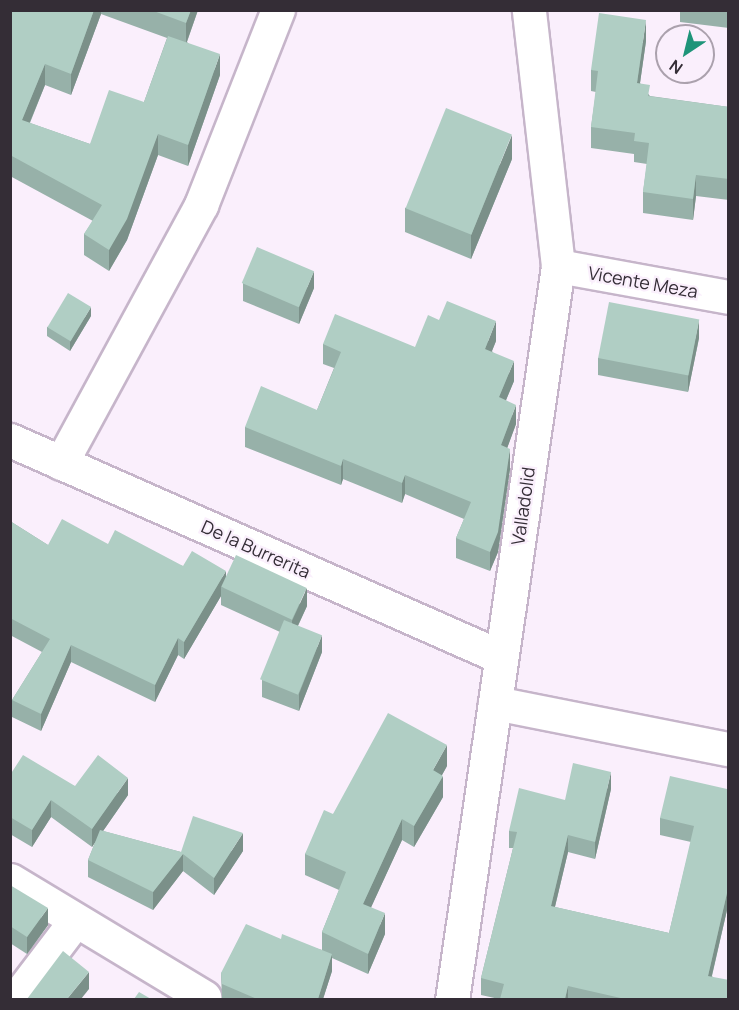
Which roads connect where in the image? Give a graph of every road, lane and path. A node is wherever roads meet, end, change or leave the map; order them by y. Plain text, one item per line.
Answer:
1 (278, 10) edge
2 (529, 10) edge
3 (558, 266) junction
4 (729, 297) edge
5 (10, 440) edge
6 (61, 463) junction
7 (501, 657) junction
8 (495, 703) junction
9 (729, 749) edge
10 (10, 880) edge
11 (75, 921) junction
12 (204, 997) dead end
13 (15, 999) edge
14 (452, 999) edge

1 - 6 street
2 - 3 street, Valladolid
3 - 4 street, Vicente Meza
3 - 7 street, Valladolid
5 - 6 street, De la Burrerita
6 - 7 street, De la Burrerita
7 - 8 street, Valladolid
8 - 9 street
8 - 14 street, Valladolid
10 - 11 street
11 - 12 street
11 - 13 street

